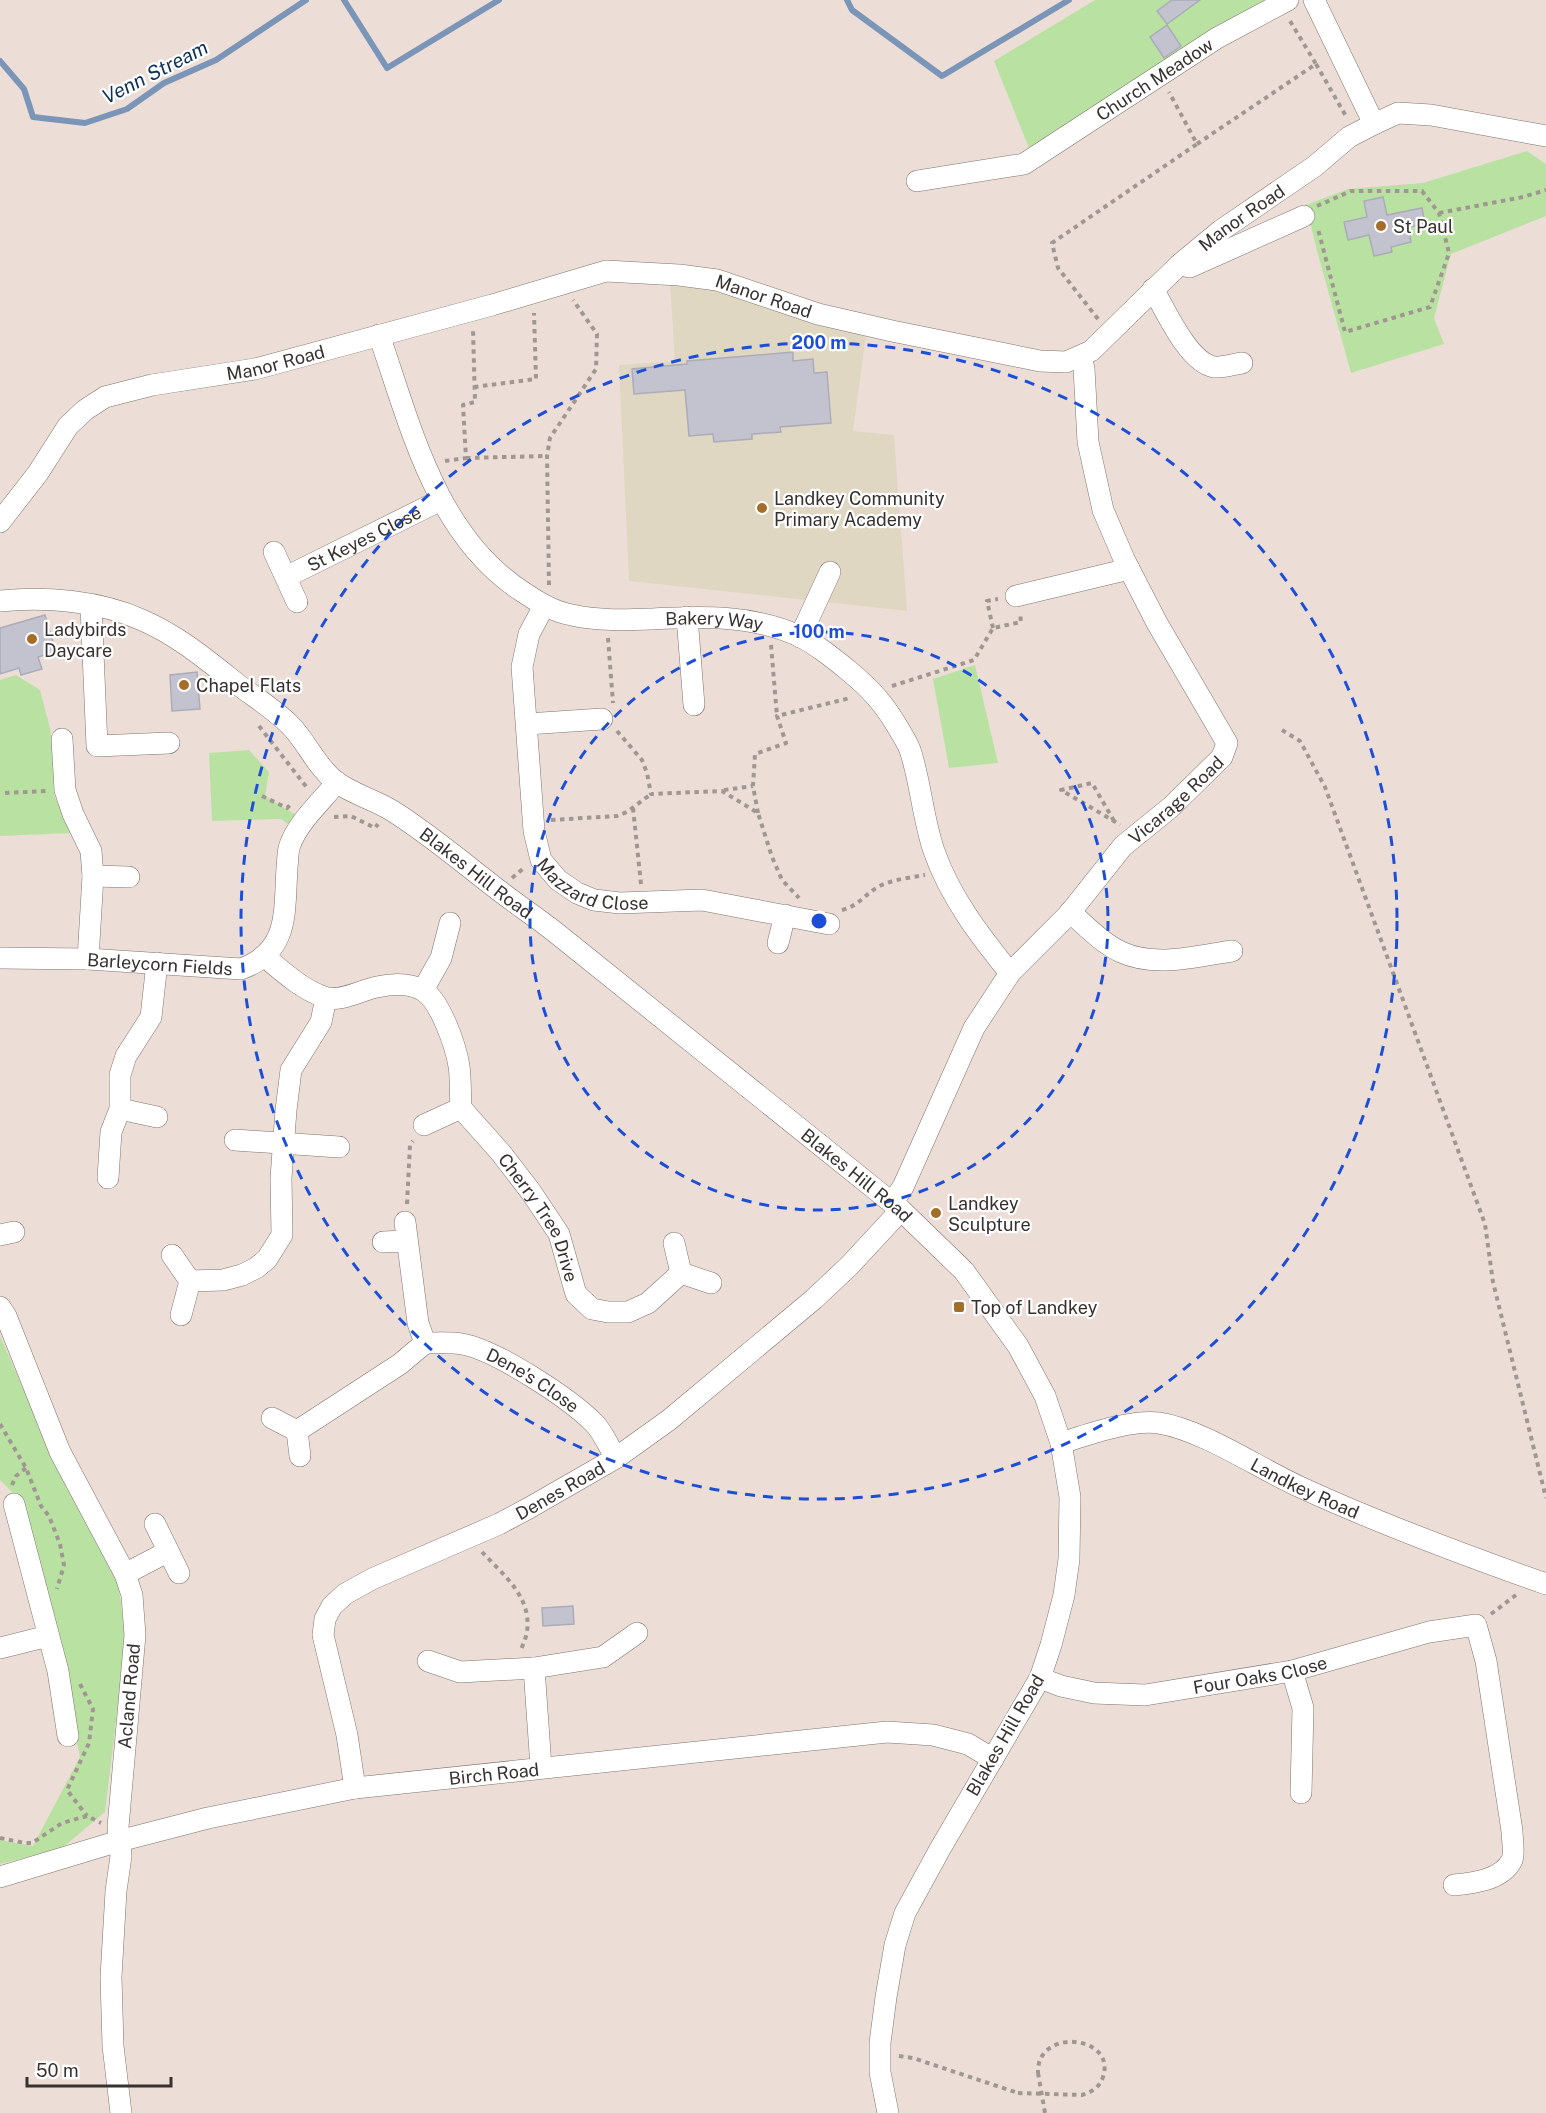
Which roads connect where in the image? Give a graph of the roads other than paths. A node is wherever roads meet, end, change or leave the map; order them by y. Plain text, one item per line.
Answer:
1 (1314, 0) edge
2 (1288, 9) edge
3 (1364, 129) junction
4 (1546, 136) edge
5 (917, 181) dead end
6 (1311, 214) road end
7 (1179, 265) junction
8 (1153, 290) junction
9 (379, 335) junction
10 (1080, 357) junction
11 (1242, 363) dead end
12 (441, 500) junction
13 (0, 522) edge
14 (274, 552) dead end
15 (1129, 569) junction
16 (830, 572) dead end
17 (286, 577) junction
18 (1016, 596) road end
19 (0, 601) edge
20 (297, 602) dead end
21 (91, 606) junction
22 (547, 607) junction
23 (687, 617) junction
24 (800, 637) junction
25 (694, 705) dead end
26 (610, 719) road end
27 (527, 724) junction
28 (62, 739) dead end
29 (169, 743) dead end
30 (337, 782) junction
31 (93, 876) junction
32 (129, 878) dead end
33 (1070, 912) junction
34 (785, 915) junction
35 (832, 917) road end
36 (450, 923) dead end
37 (778, 943) dead end
38 (1232, 951) dead end
39 (264, 956) junction
40 (0, 958) edge
41 (88, 959) junction
42 (158, 963) junction
43 (1010, 973) junction
44 (423, 990) junction
45 (326, 998) junction
46 (461, 1107) junction
47 (120, 1109) junction
48 (157, 1117) dead end
49 (424, 1125) road end
50 (235, 1140) dead end
51 (285, 1143) junction
52 (330, 1146) dead end
53 (108, 1178) dead end
54 (896, 1207) junction
55 (383, 1242) dead end
56 (674, 1243) dead end
57 (172, 1255) dead end
58 (681, 1274) junction
59 (190, 1281) junction
60 (711, 1283) dead end
61 (0, 1307) edge
62 (180, 1315) dead end
63 (425, 1343) junction
64 (272, 1418) dead end
65 (297, 1431) junction
66 (1061, 1443) junction
67 (300, 1456) dead end
68 (616, 1458) junction
69 (14, 1504) dead end
70 (155, 1524) dead end
71 (168, 1552) junction
72 (125, 1574) junction
73 (179, 1574) dead end
74 (1541, 1582) edge
75 (637, 1633) dead end
76 (48, 1636) junction
77 (0, 1648) edge
78 (428, 1660) dead end
79 (527, 1668) junction
80 (1292, 1671) junction
81 (1040, 1678) junction
82 (68, 1736) dead end
83 (993, 1759) junction
84 (541, 1767) junction
85 (355, 1788) junction
86 (1301, 1792) dead end
87 (119, 1834) junction
88 (0, 1877) edge
89 (1454, 1885) dead end
90 (121, 2113) edge
91 (888, 2113) edge

1 - 3 street
2 - 5 street, Church Meadow
3 - 4 street, Manor Road
3 - 7 street, Manor Road
6 - 7 street
7 - 8 street, Manor Road
8 - 10 street, Manor Road
8 - 11 street
9 - 10 street, Manor Road
9 - 12 street, Bakery Way
9 - 13 street, Manor Road
10 - 15 street, Vicarage Road
12 - 17 street, St Keyes Close
12 - 22 street, Bakery Way
14 - 17 street, St Keyes Close
15 - 18 street
15 - 33 street, Vicarage Road
16 - 24 street
17 - 20 street, St Keyes Close
19 - 21 street, Blakes Hill Road
21 - 29 street
21 - 30 street, Blakes Hill Road
22 - 23 street, Bakery Way
22 - 27 street, Mazzard Close
23 - 24 street, Bakery Way
23 - 25 street
24 - 43 street, Bakery Way
26 - 27 street
27 - 34 street, Mazzard Close
28 - 31 street
30 - 39 street, Barleycorn Fields
30 - 54 street, Blakes Hill Road
31 - 32 street
31 - 41 street
33 - 38 street
33 - 43 street, Vicarage Road
34 - 35 street, Mazzard Close
34 - 37 street
36 - 44 street
39 - 42 street, Barleycorn Fields
39 - 45 street
40 - 41 street, Barleycorn Fields
41 - 42 street, Barleycorn Fields
42 - 47 street
43 - 54 street, Vicarage Road
44 - 45 street
44 - 46 street
45 - 51 street
46 - 49 street
46 - 58 street, Cherry Tree Drive
47 - 48 street
47 - 53 street
50 - 51 street
51 - 52 street
51 - 59 street
54 - 66 street, Blakes Hill Road
54 - 68 street, Denes Road
55 - 63 street
56 - 58 street
57 - 59 street
58 - 60 street
59 - 62 street
61 - 72 street, Acland Road
63 - 65 street
63 - 68 street, Dene's Close
64 - 65 street
65 - 67 street
66 - 74 street, Landkey Road
66 - 81 street, Blakes Hill Road
68 - 85 street, Denes Road
69 - 76 street
70 - 71 street
71 - 72 street
71 - 73 street
72 - 87 street, Acland Road
75 - 79 street
76 - 77 street
76 - 82 street
78 - 79 street
79 - 84 street
80 - 81 street, Four Oaks Close
80 - 86 street
80 - 89 street, Four Oaks Close
81 - 83 street, Blakes Hill Road
83 - 84 street, Birch Road
83 - 91 street, Blakes Hill Road
84 - 85 street, Birch Road
85 - 87 street, Birch Road
87 - 88 street, Birch Road
87 - 90 street, Acland Road

